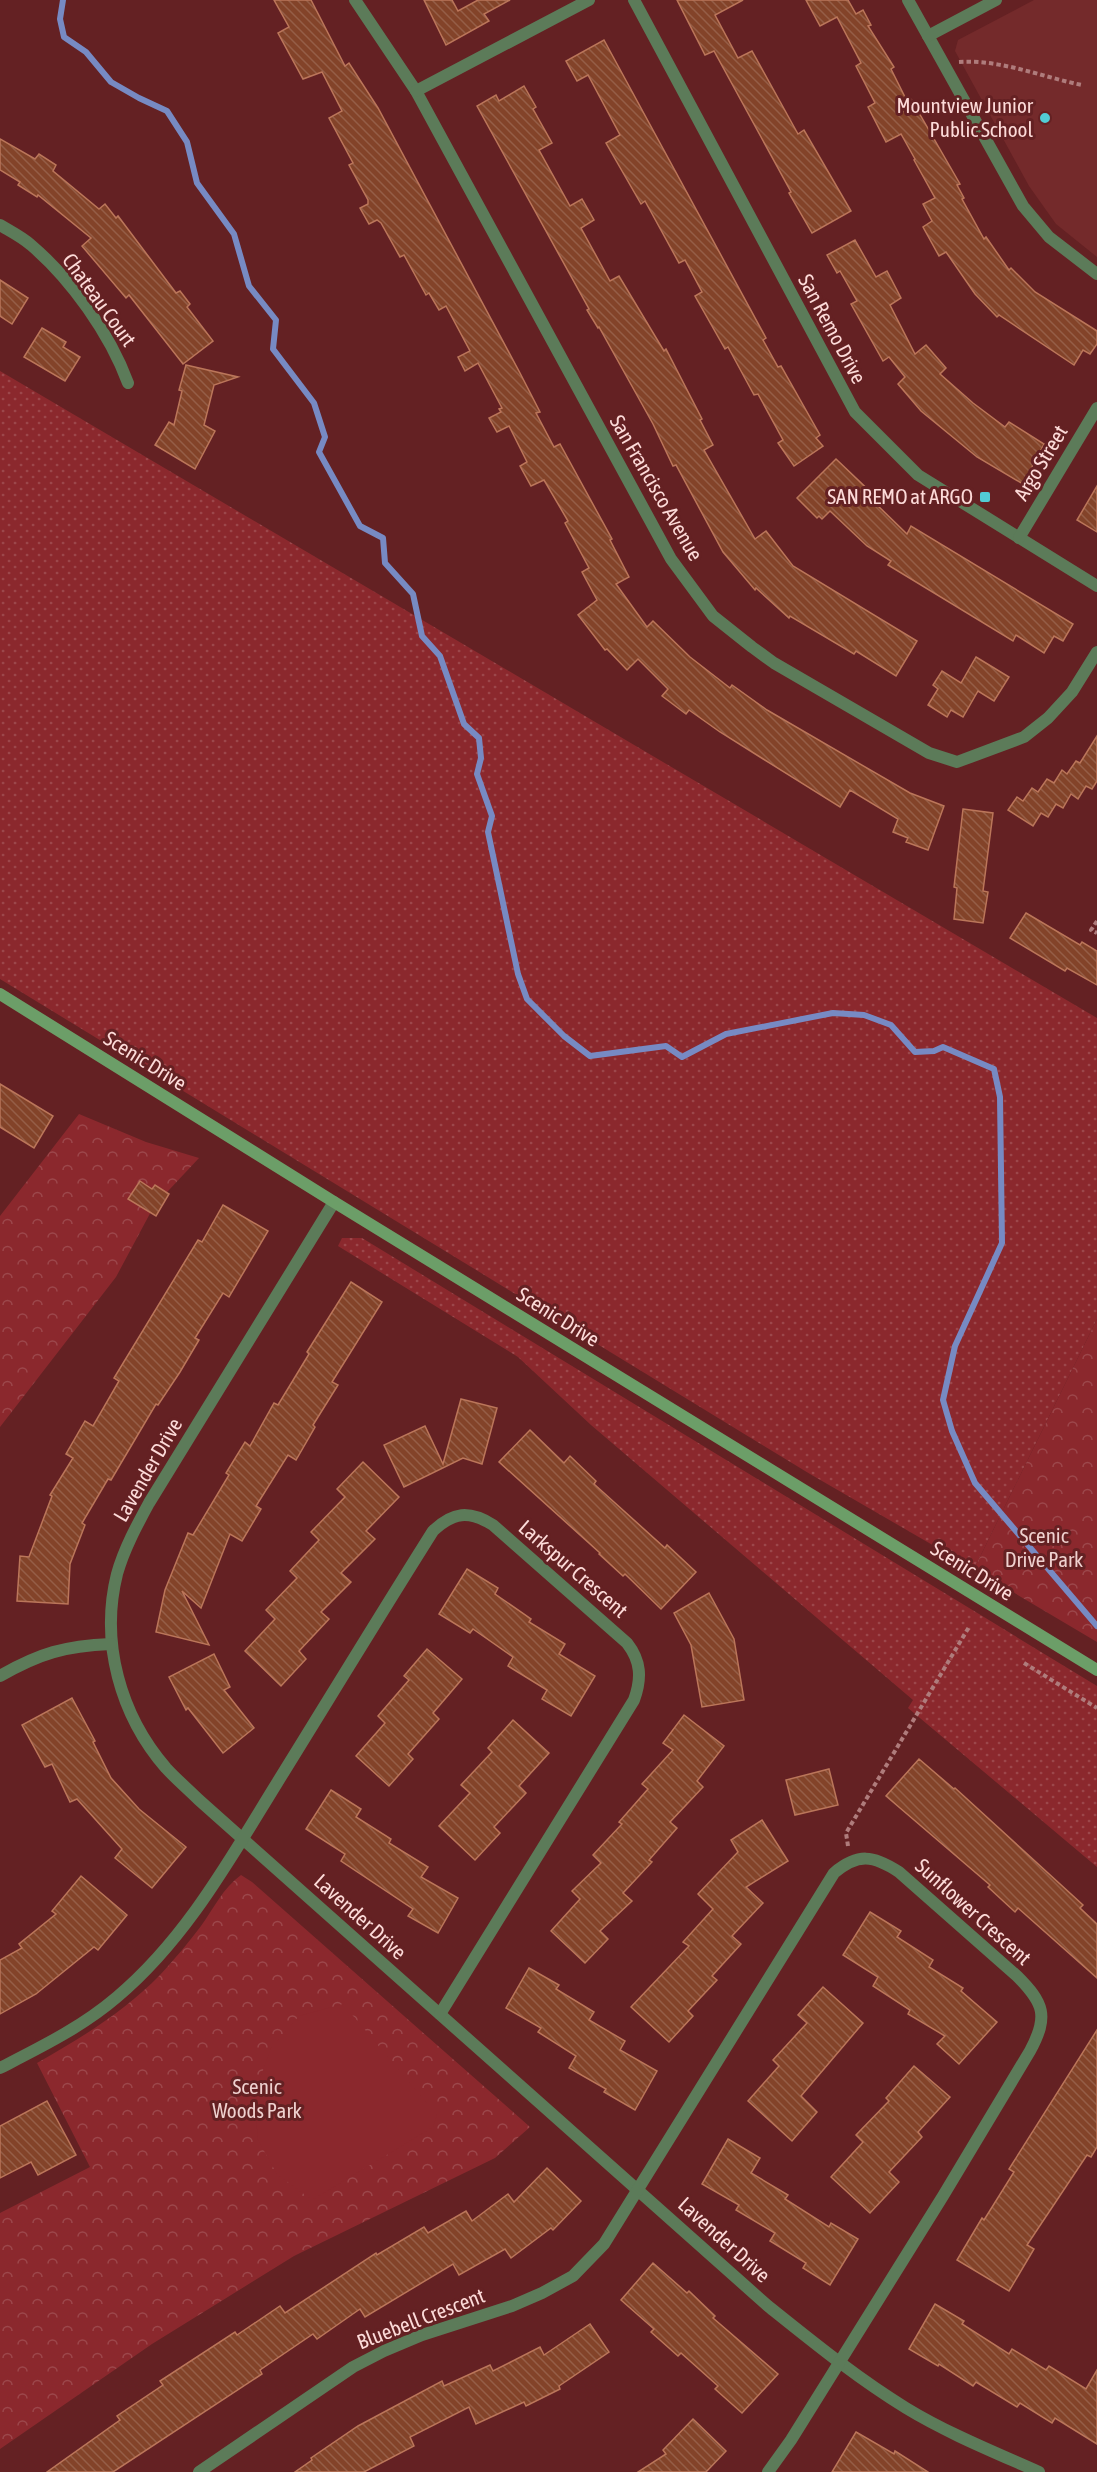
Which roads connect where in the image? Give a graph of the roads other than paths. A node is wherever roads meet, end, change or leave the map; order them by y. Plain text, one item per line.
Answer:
1 (355, 0) edge
2 (589, 0) edge
3 (634, 0) edge
4 (908, 0) edge
5 (996, 0) edge
6 (928, 36) junction
7 (416, 91) junction
8 (0, 225) edge
9 (1097, 274) edge
10 (128, 383) dead end
11 (1097, 408) edge
12 (1019, 538) junction
13 (1097, 586) edge
14 (1097, 652) edge
15 (0, 994) edge
16 (334, 1202) junction
17 (111, 1644) junction
18 (1097, 1670) edge
19 (0, 1676) edge
20 (243, 1839) junction
21 (440, 2014) junction
22 (0, 2067) edge
23 (638, 2189) junction
24 (839, 2362) junction
25 (199, 2472) edge
26 (768, 2472) edge
27 (1039, 2472) edge

1 - 7 street, San Francisco Avenue
2 - 7 street
3 - 12 street, San Remo Drive
4 - 6 street
5 - 6 street
6 - 9 street
7 - 14 street, San Francisco Avenue
8 - 10 street, Chateau Court
11 - 12 street, Argo Street
12 - 13 street, San Remo Drive
15 - 16 street, Scenic Drive
16 - 17 street, Lavender Drive
16 - 18 street, Scenic Drive
17 - 19 street
17 - 20 street, Lavender Drive
20 - 21 street, Lavender Drive
20 - 21 street, Larkspur Crescent
20 - 22 street, Larkspur Crescent
21 - 23 street, Lavender Drive
23 - 24 street, Lavender Drive
23 - 24 street, Sunflower Crescent
23 - 25 street, Bluebell Crescent
24 - 26 street, Sunflower Crescent
24 - 27 street, Lavender Drive

